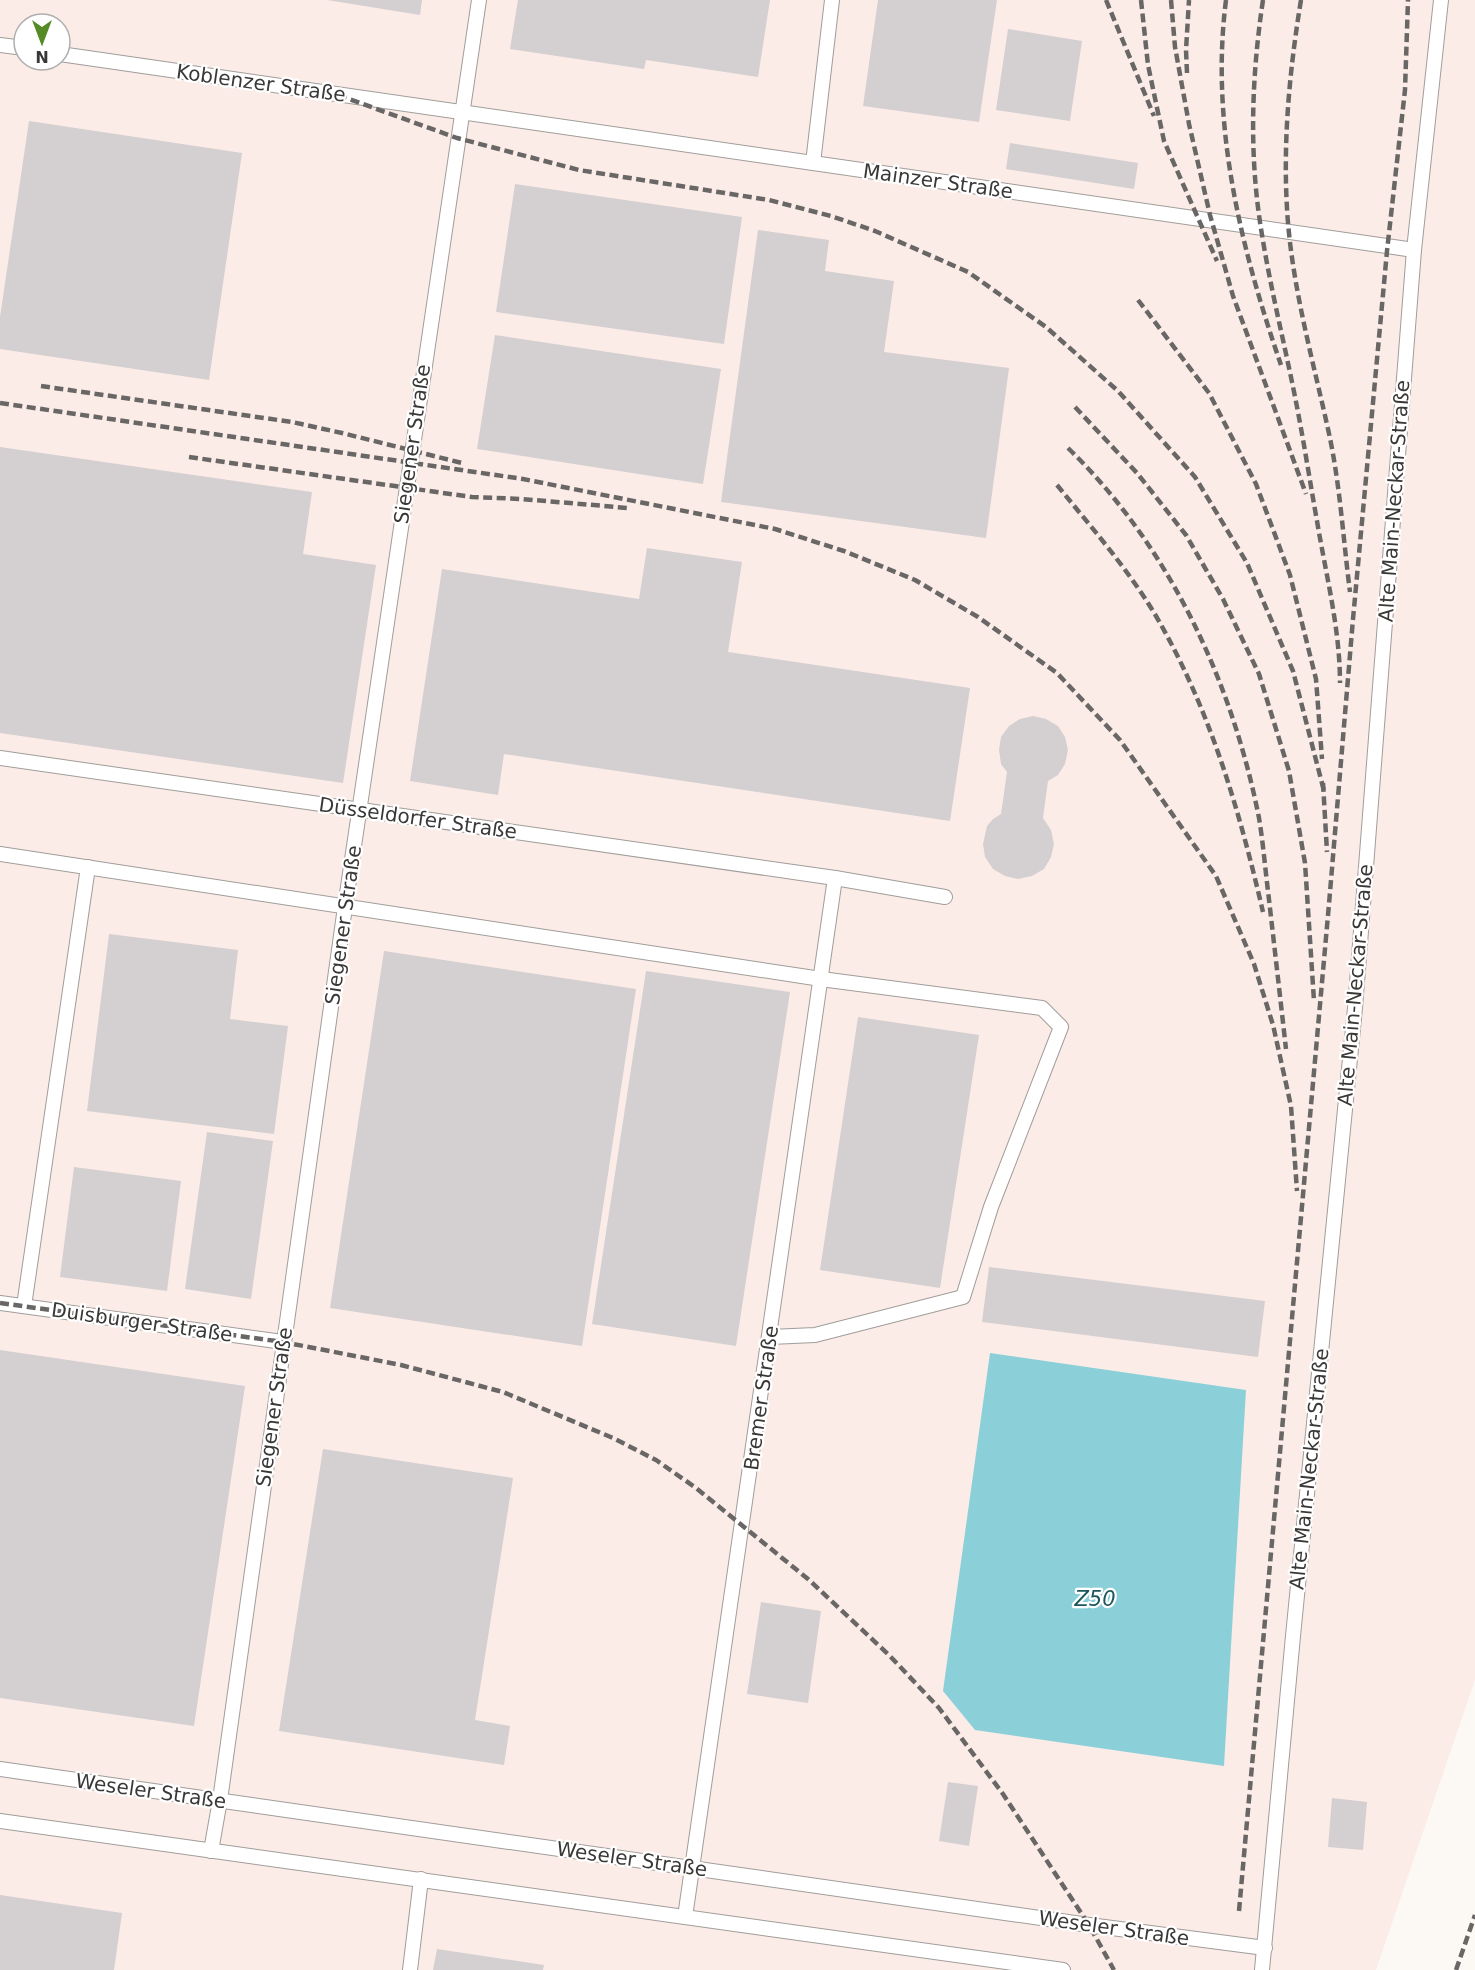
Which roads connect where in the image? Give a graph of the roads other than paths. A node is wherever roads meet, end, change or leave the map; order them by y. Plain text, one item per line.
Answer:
1 (478, 0) edge
2 (832, 0) edge
3 (1442, 0) edge
4 (72, 56) edge
5 (461, 112) junction
6 (813, 163) junction
7 (1414, 250) junction
8 (0, 758) edge
9 (360, 810) junction
10 (0, 854) edge
11 (88, 867) junction
12 (835, 878) junction
13 (945, 897) dead end
14 (345, 907) junction
15 (821, 979) junction
16 (0, 1303) edge
17 (24, 1306) junction
18 (770, 1337) junction
19 (283, 1342) junction
20 (0, 1769) edge
21 (220, 1800) junction
22 (0, 1821) edge
23 (212, 1851) junction
24 (691, 1867) junction
25 (422, 1879) junction
26 (685, 1917) junction
27 (1265, 1948) junction
28 (410, 1970) edge
29 (1063, 1970) edge
30 (1262, 1970) edge

1 - 5 lane, Siegener Straße
2 - 6 lane
3 - 7 lane, Alte Main-Neckar-Straße
4 - 5 lane, Koblenzer Straße
5 - 6 lane, Mainzer Straße
5 - 9 lane, Siegener Straße
6 - 7 lane, Mainzer Straße
7 - 27 lane, Alte Main-Neckar-Straße
8 - 9 lane, Düsseldorfer Straße
9 - 12 lane, Düsseldorfer Straße
9 - 14 lane, Siegener Straße
10 - 11 lane
11 - 14 lane
11 - 17 lane
12 - 13 lane, Düsseldorfer Straße
12 - 15 lane, Bremer Straße
14 - 15 lane
14 - 19 lane, Siegener Straße
15 - 18 lane, Bremer Straße
15 - 18 lane
16 - 17 lane, Duisburger Straße
17 - 19 lane, Duisburger Straße
18 - 24 lane, Bremer Straße
19 - 21 lane, Siegener Straße
20 - 21 lane, Weseler Straße
21 - 23 lane, Siegener Straße
21 - 24 lane, Weseler Straße
22 - 23 lane
23 - 25 lane
24 - 26 lane, Bremer Straße
24 - 27 lane, Weseler Straße
25 - 26 lane
25 - 28 lane
26 - 29 lane
27 - 30 lane, Alte Main-Neckar-Straße

